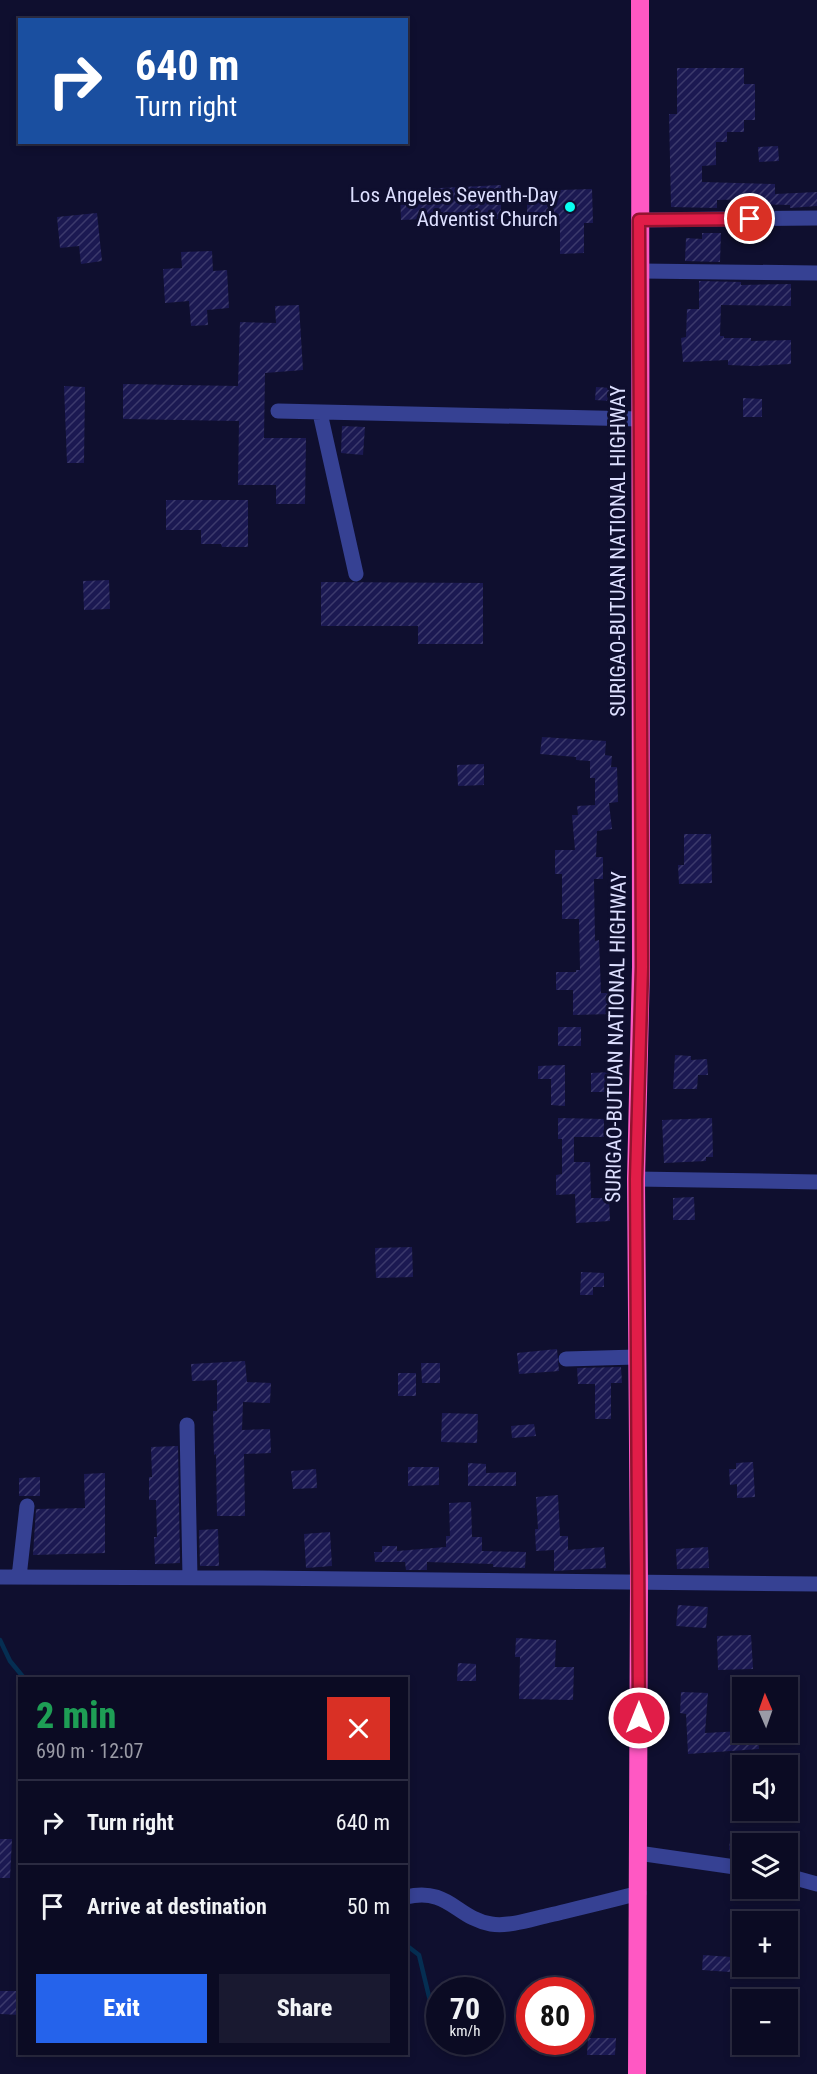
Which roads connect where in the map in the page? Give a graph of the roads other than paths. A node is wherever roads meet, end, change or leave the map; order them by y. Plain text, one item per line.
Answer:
1 (640, 0) edge
2 (817, 218) edge
3 (639, 220) junction
4 (641, 271) junction
5 (817, 273) edge
6 (278, 411) dead end
7 (320, 413) junction
8 (640, 419) junction
9 (356, 574) dead end
10 (636, 1179) junction
11 (817, 1182) edge
12 (636, 1358) junction
13 (566, 1359) dead end
14 (187, 1425) dead end
15 (27, 1506) dead end
16 (0, 1577) edge
17 (19, 1577) junction
18 (190, 1577) junction
19 (639, 1582) junction
20 (817, 1584) edge
21 (638, 1853) junction
22 (732, 1867) edge
23 (798, 1879) edge
24 (817, 1884) edge
25 (639, 1893) junction
26 (408, 1897) edge
27 (637, 2074) edge

1 - 3 highway, SURIGAO-BUTUAN NATIONAL HIGHWAY
2 - 3 street
3 - 4 highway, SURIGAO-BUTUAN NATIONAL HIGHWAY
4 - 5 street
4 - 8 highway, SURIGAO-BUTUAN NATIONAL HIGHWAY
6 - 7 street
7 - 8 street
7 - 9 street
8 - 10 highway, SURIGAO-BUTUAN NATIONAL HIGHWAY
10 - 11 street
10 - 12 highway, SURIGAO-BUTUAN NATIONAL HIGHWAY
12 - 13 street
12 - 19 highway, SURIGAO-BUTUAN NATIONAL HIGHWAY
14 - 18 street
15 - 17 street
16 - 17 street
17 - 18 street
18 - 19 street
19 - 20 street
19 - 21 highway, SURIGAO-BUTUAN NATIONAL HIGHWAY
21 - 22 street
21 - 25 highway, SURIGAO-BUTUAN NATIONAL HIGHWAY
23 - 24 street
25 - 26 street
25 - 27 highway, SURIGAO-BUTUAN NATIONAL HIGHWAY

